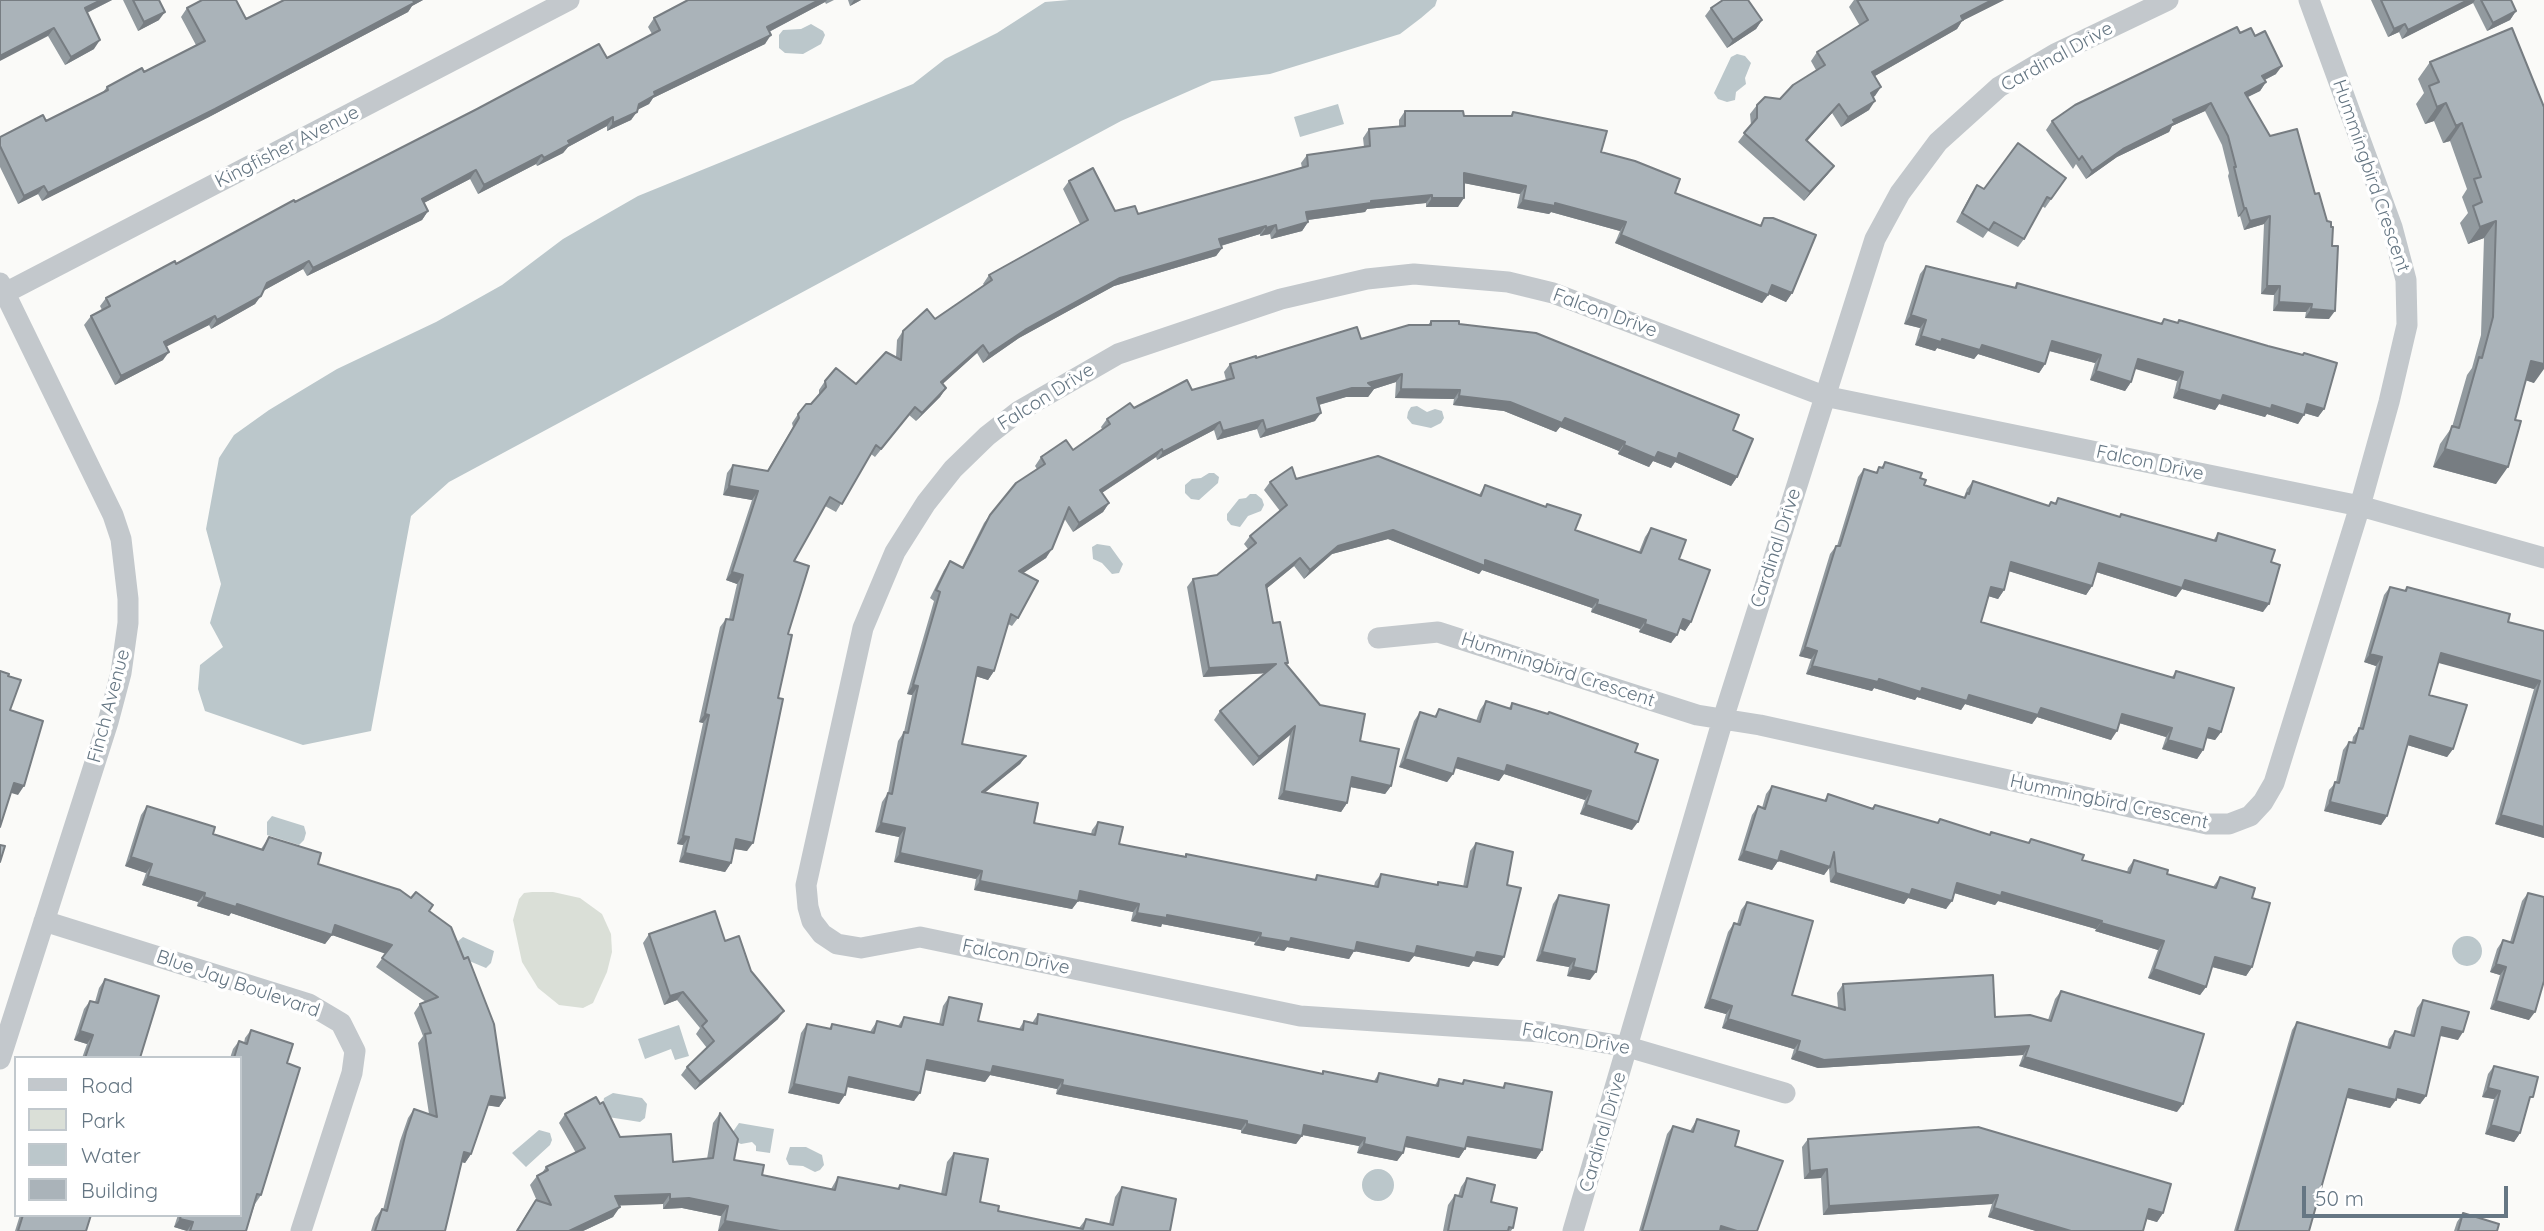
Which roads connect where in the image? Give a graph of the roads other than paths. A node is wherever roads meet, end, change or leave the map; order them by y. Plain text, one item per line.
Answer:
1 (569, 0) edge
2 (2168, 0) edge
3 (2309, 0) edge
4 (3, 288) edge
5 (1824, 396) junction
6 (2360, 506) junction
7 (2544, 558) edge
8 (1378, 638) dead end
9 (1723, 719) junction
10 (44, 921) junction
11 (1628, 1047) junction
12 (0, 1059) edge
13 (1785, 1093) dead end
14 (301, 1231) edge
15 (1573, 1231) edge

1 - 4 street, Kingfisher Avenue
2 - 5 street, Cardinal Drive
3 - 6 street, Hummingbird Crescent
4 - 10 street, Finch Avenue
5 - 6 street, Falcon Drive
5 - 9 street, Cardinal Drive
5 - 11 street, Falcon Drive
6 - 7 street, Falcon Drive
6 - 9 street, Hummingbird Crescent
8 - 9 street, Hummingbird Crescent
9 - 11 street, Cardinal Drive
10 - 12 street, Finch Avenue
10 - 14 street, Blue Jay Boulevard
11 - 13 street, Falcon Drive
11 - 15 street, Cardinal Drive

